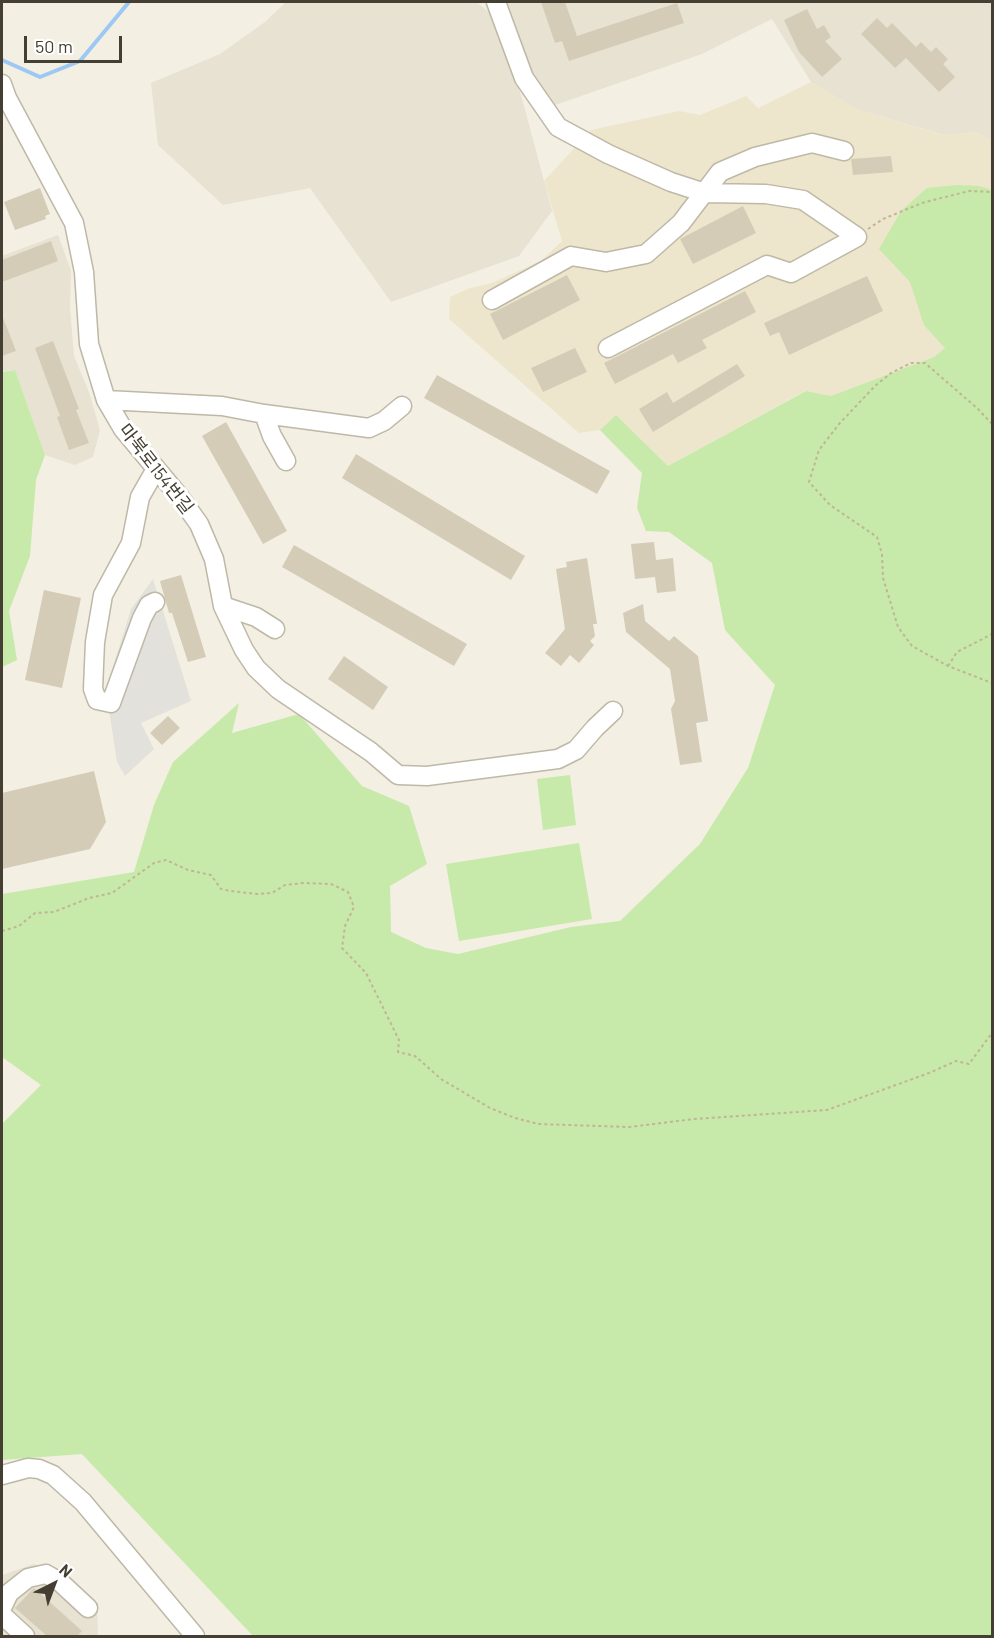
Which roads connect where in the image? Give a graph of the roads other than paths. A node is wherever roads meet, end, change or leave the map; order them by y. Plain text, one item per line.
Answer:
1 (496, 2) edge
2 (2, 84) edge
3 (844, 151) dead end
4 (705, 193) junction
5 (492, 300) dead end
6 (608, 348) dead end
7 (106, 400) junction
8 (402, 406) dead end
9 (264, 414) junction
10 (286, 461) dead end
11 (156, 469) junction
12 (155, 602) dead end
13 (223, 606) junction
14 (275, 629) dead end
15 (613, 711) dead end
16 (2, 1475) edge
17 (2, 1608) edge
18 (88, 1608) dead end
19 (2, 1615) edge
20 (25, 1636) edge
21 (195, 1636) edge

1 - 4 street
2 - 7 street, 마북로154번길
3 - 4 street
4 - 5 street
4 - 6 street
7 - 9 street
7 - 11 street, 마북로154번길
8 - 9 street
9 - 10 street
11 - 12 street
11 - 13 street, 마북로154번길
13 - 14 street
13 - 15 street, 마북로154번길
16 - 21 street
17 - 18 street
19 - 20 street

